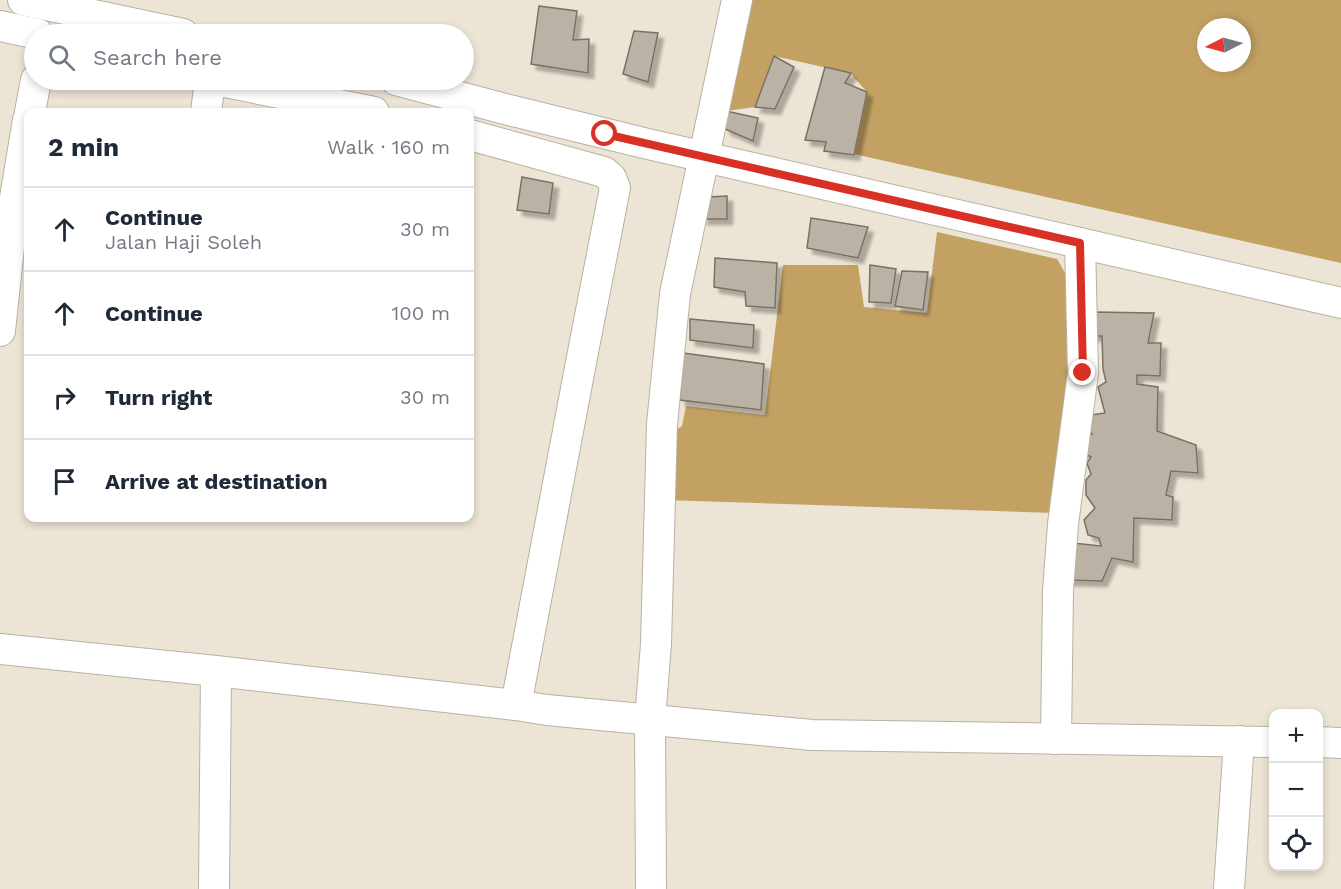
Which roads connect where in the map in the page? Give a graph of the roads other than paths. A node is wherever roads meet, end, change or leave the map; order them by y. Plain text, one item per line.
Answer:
1 (737, 0) edge
2 (38, 14) edge
3 (110, 24) edge
4 (0, 26) edge
5 (24, 31) edge
6 (34, 90) edge
7 (209, 90) edge
8 (319, 90) edge
9 (392, 97) edge
10 (31, 108) edge
11 (206, 108) edge
12 (474, 136) edge
13 (705, 156) junction
14 (24, 166) edge
15 (20, 212) edge
16 (1080, 243) junction
17 (1341, 303) edge
18 (0, 331) edge
19 (0, 649) edge
20 (216, 670) junction
21 (516, 705) junction
22 (650, 719) junction
23 (1056, 739) junction
24 (1239, 741) junction
25 (1269, 742) edge
26 (1323, 742) edge
27 (1341, 743) edge
28 (214, 889) edge
29 (651, 889) edge
30 (1229, 889) edge

1 - 13 street
2 - 3 street
4 - 5 street
6 - 10 street
7 - 11 street
8 - 9 street
9 - 13 street
12 - 21 street
13 - 16 street
13 - 22 street
14 - 15 street
15 - 18 street
16 - 17 street
16 - 23 street
19 - 20 street
20 - 21 street
20 - 28 street
21 - 22 street
22 - 23 street
22 - 29 street
23 - 24 street
24 - 25 street
24 - 30 street
26 - 27 street

